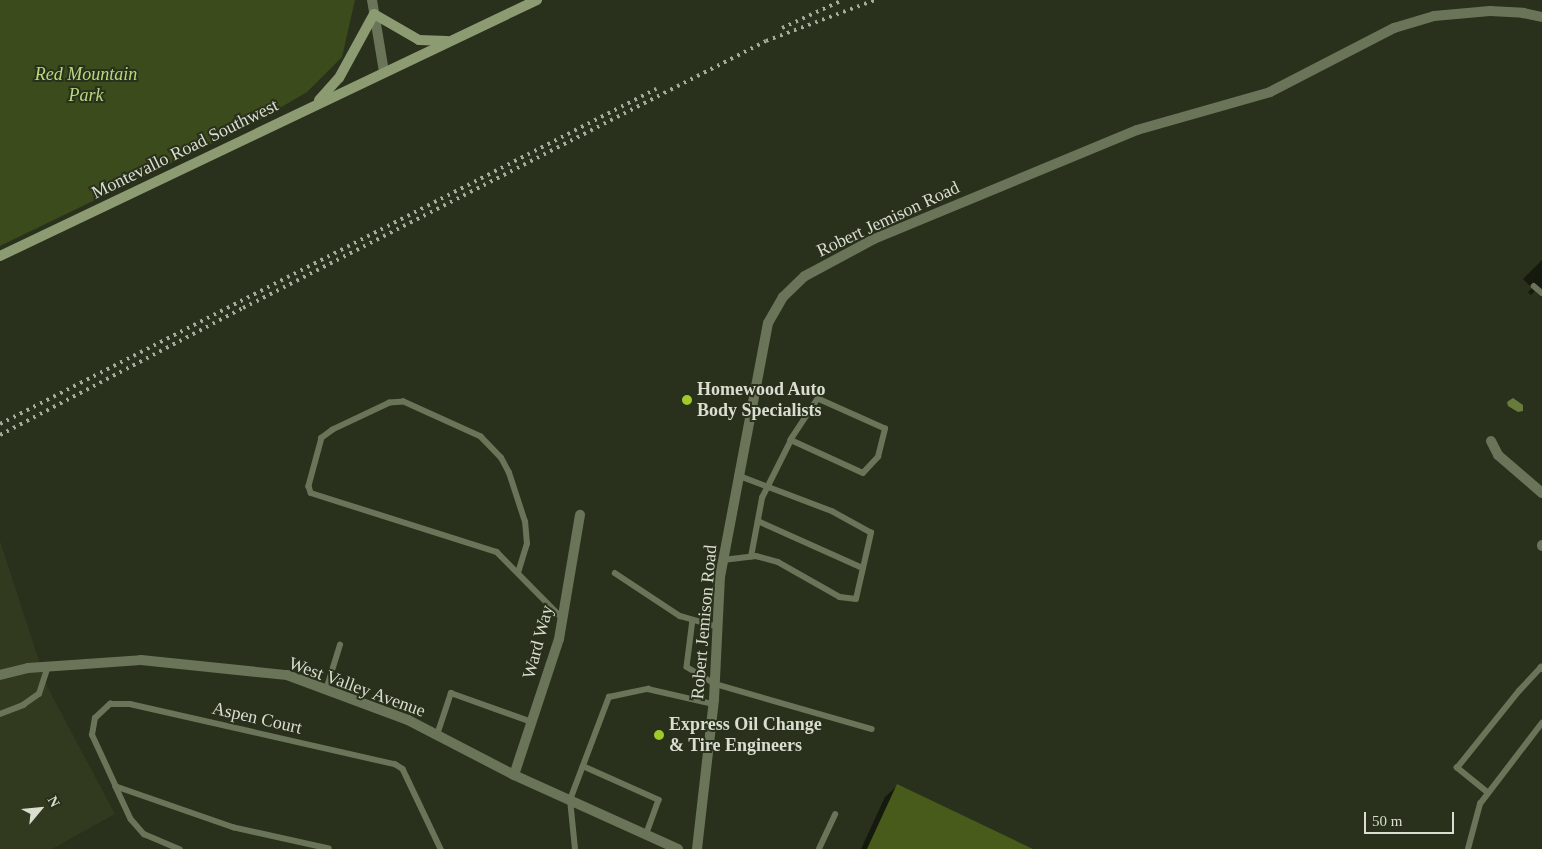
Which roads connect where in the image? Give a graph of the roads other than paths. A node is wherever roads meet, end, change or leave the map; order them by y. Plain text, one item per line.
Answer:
1 (372, 0) edge
2 (537, 0) edge
3 (374, 14) junction
4 (1542, 17) edge
5 (450, 41) junction
6 (384, 72) junction
7 (314, 105) junction
8 (0, 256) edge
9 (1534, 286) dead end
10 (1542, 293) edge
11 (791, 440) junction
12 (1491, 441) dead end
13 (738, 476) junction
14 (769, 488) junction
15 (1542, 493) edge
16 (580, 515) dead end
17 (758, 521) junction
18 (751, 557) junction
19 (723, 560) junction
20 (862, 568) junction
21 (518, 573) junction
22 (615, 573) dead end
23 (563, 619) junction
24 (693, 620) junction
25 (718, 626) junction
26 (340, 645) dead end
27 (48, 666) junction
28 (1542, 669) edge
29 (0, 674) edge
30 (715, 684) junction
31 (326, 690) junction
32 (714, 704) junction
33 (0, 714) edge
34 (532, 722) junction
35 (1542, 724) edge
36 (872, 728) dead end
37 (437, 735) junction
38 (583, 766) junction
39 (514, 774) junction
40 (116, 787) junction
41 (1488, 793) junction
42 (570, 800) junction
43 (835, 815) dead end
44 (646, 834) junction
45 (180, 849) edge
46 (328, 849) edge
47 (441, 849) edge
48 (575, 849) edge
49 (678, 849) edge
50 (697, 849) edge
51 (819, 849) edge
52 (1468, 849) edge

1 - 3 street
2 - 5 main road, Montevallo Road Southwest
3 - 5 main road
3 - 6 street
3 - 7 main road
4 - 13 street, Robert Jemison Road
5 - 6 main road, Montevallo Road Southwest
6 - 7 main road, Montevallo Road Southwest
7 - 8 main road, Montevallo Road Southwest
9 - 10 lane
11 - 11 lane
11 - 14 lane
12 - 15 street
13 - 14 lane
13 - 19 street, Robert Jemison Road
14 - 17 lane
14 - 20 lane
16 - 23 street, Ward Way
17 - 18 lane
17 - 20 lane
18 - 19 lane
18 - 20 lane
19 - 25 street, Robert Jemison Road
21 - 21 lane
21 - 23 lane
22 - 24 lane
23 - 34 street, Ward Way
24 - 25 lane
24 - 30 lane
25 - 30 street, Robert Jemison Road
26 - 31 lane
27 - 29 street, West Valley Avenue
27 - 31 street, West Valley Avenue
27 - 33 lane
28 - 41 lane
30 - 32 street, Robert Jemison Road
30 - 36 lane
31 - 37 street, West Valley Avenue
32 - 38 lane
32 - 50 street, Robert Jemison Road
34 - 37 lane
34 - 39 street, Ward Way
35 - 41 lane
37 - 39 street, West Valley Avenue
38 - 42 lane
38 - 44 lane
39 - 42 street, West Valley Avenue
40 - 45 lane, Aspen Court
40 - 46 lane
40 - 47 lane, Aspen Court
41 - 52 lane
42 - 44 street, West Valley Avenue
42 - 48 lane
43 - 51 lane
44 - 49 street, West Valley Avenue

